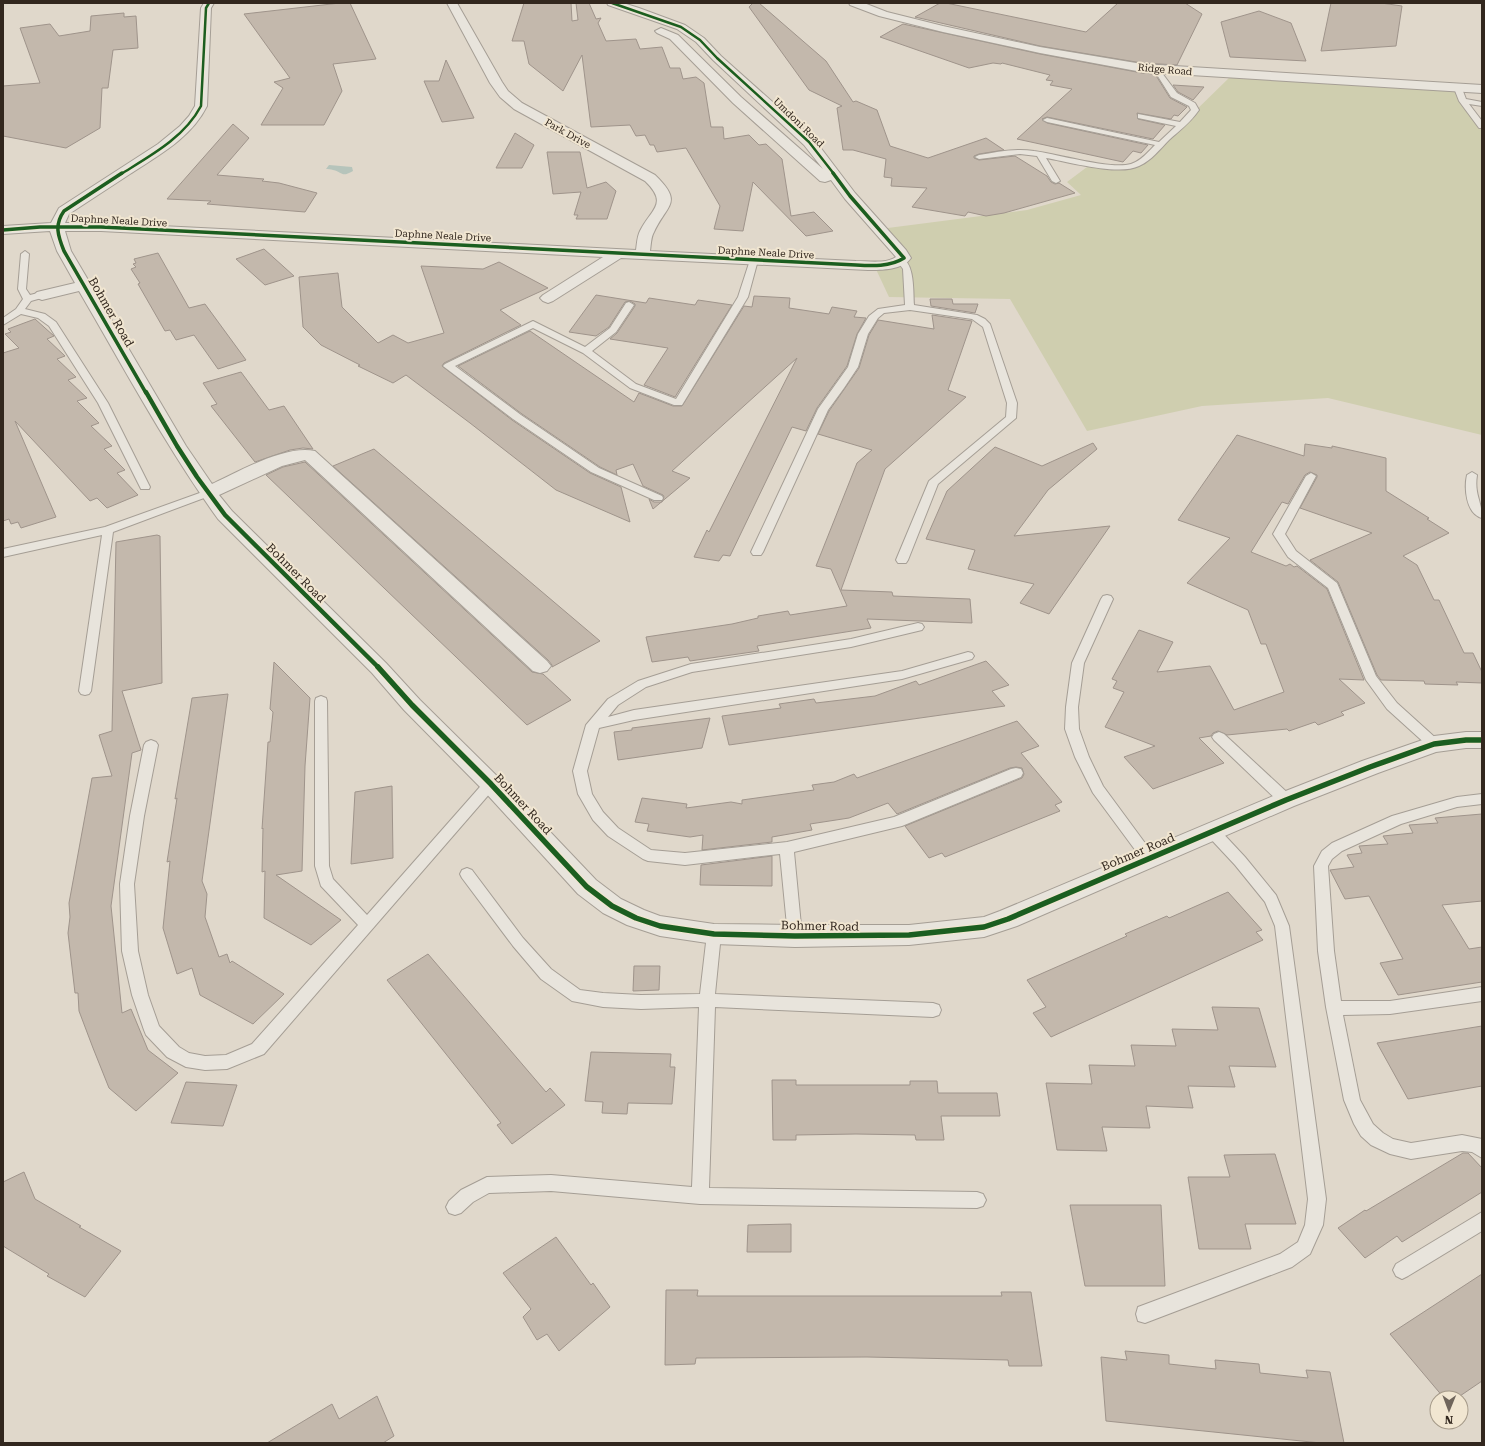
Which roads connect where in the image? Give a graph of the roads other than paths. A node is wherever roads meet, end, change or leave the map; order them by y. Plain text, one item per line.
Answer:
1 (209, 3) edge
2 (452, 3) edge
3 (612, 3) edge
4 (854, 3) edge
5 (1157, 70) junction
6 (1458, 88) junction
7 (1482, 89) edge
8 (1463, 101) junction
9 (1482, 104) edge
10 (1141, 116) dead end
11 (1047, 120) dead end
12 (1182, 125) junction
13 (1482, 126) edge
14 (1160, 144) junction
15 (1040, 154) junction
16 (979, 157) dead end
17 (1056, 181) dead end
18 (850, 196) junction
19 (56, 226) junction
20 (3, 230) edge
21 (619, 253) junction
22 (24, 254) dead end
23 (642, 254) junction
24 (754, 260) junction
25 (902, 261) junction
26 (84, 285) junction
27 (35, 297) junction
28 (548, 298) dead end
29 (629, 305) dead end
30 (910, 307) junction
31 (19, 311) junction
32 (3, 322) edge
33 (586, 351) junction
34 (1472, 475) dead end
35 (1310, 476) dead end
36 (146, 487) dead end
37 (208, 493) junction
38 (658, 498) dead end
39 (1482, 515) edge
40 (108, 530) junction
41 (757, 552) dead end
42 (3, 553) edge
43 (902, 560) dead end
44 (1107, 598) dead end
45 (918, 627) dead end
46 (968, 656) dead end
47 (540, 666) dead end
48 (86, 691) dead end
49 (321, 701) dead end
50 (593, 725) junction
51 (1219, 737) dead end
52 (1482, 740) edge
53 (1434, 744) junction
54 (151, 745) dead end
55 (1016, 773) dead end
56 (491, 784) junction
57 (1286, 800) junction
58 (1482, 800) edge
59 (1212, 831) junction
60 (787, 848) junction
61 (1149, 858) junction
62 (467, 874) dead end
63 (367, 925) junction
64 (714, 934) junction
65 (795, 936) junction
66 (1482, 994) edge
67 (707, 1000) junction
68 (1334, 1008) junction
69 (933, 1010) dead end
70 (1482, 1150) edge
71 (700, 1196) junction
72 (977, 1200) dead end
73 (455, 1207) dead end
74 (1482, 1221) edge
75 (1402, 1270) dead end
76 (1145, 1314) dead end

1 - 19 street
2 - 23 street, Park Drive
3 - 18 street, Umdoni Road
3 - 18 street, Umdoni Road
4 - 5 street, Ridge Road
5 - 6 street, Ridge Road
5 - 12 lane
6 - 7 street, Ridge Road
6 - 8 lane
8 - 9 lane
8 - 13 lane
10 - 12 lane
11 - 14 lane
12 - 14 lane
14 - 15 lane
15 - 16 lane
15 - 17 lane
18 - 25 street, Umdoni Road
19 - 20 street, Daphne Neale Drive
19 - 21 street, Daphne Neale Drive
19 - 26 street, Bohmer Road
21 - 23 street, Daphne Neale Drive
21 - 28 street
22 - 27 lane
23 - 24 street, Daphne Neale Drive
24 - 25 street, Daphne Neale Drive
24 - 33 lane
25 - 30 lane
26 - 27 street
26 - 37 street, Bohmer Road
27 - 31 lane
29 - 33 lane
30 - 41 lane
30 - 43 lane
31 - 32 lane
31 - 36 lane
33 - 38 lane
34 - 39 lane
35 - 53 lane
37 - 40 lane
37 - 47 street
37 - 56 street, Bohmer Road
40 - 42 lane
40 - 48 lane
44 - 61 lane
45 - 50 lane
46 - 50 lane
49 - 63 lane
50 - 60 lane
51 - 57 lane
52 - 53 street, Bohmer Road
53 - 57 street, Bohmer Road
54 - 63 lane
55 - 60 lane
56 - 63 lane
56 - 64 street, Bohmer Road
57 - 59 street, Bohmer Road
58 - 68 lane
59 - 61 street, Bohmer Road
59 - 76 lane
60 - 65 lane
61 - 65 street, Bohmer Road
62 - 67 lane
64 - 65 street, Bohmer Road
64 - 67 lane
66 - 68 lane
67 - 69 lane
67 - 71 lane
68 - 70 lane
71 - 72 lane
71 - 73 lane
74 - 75 lane

